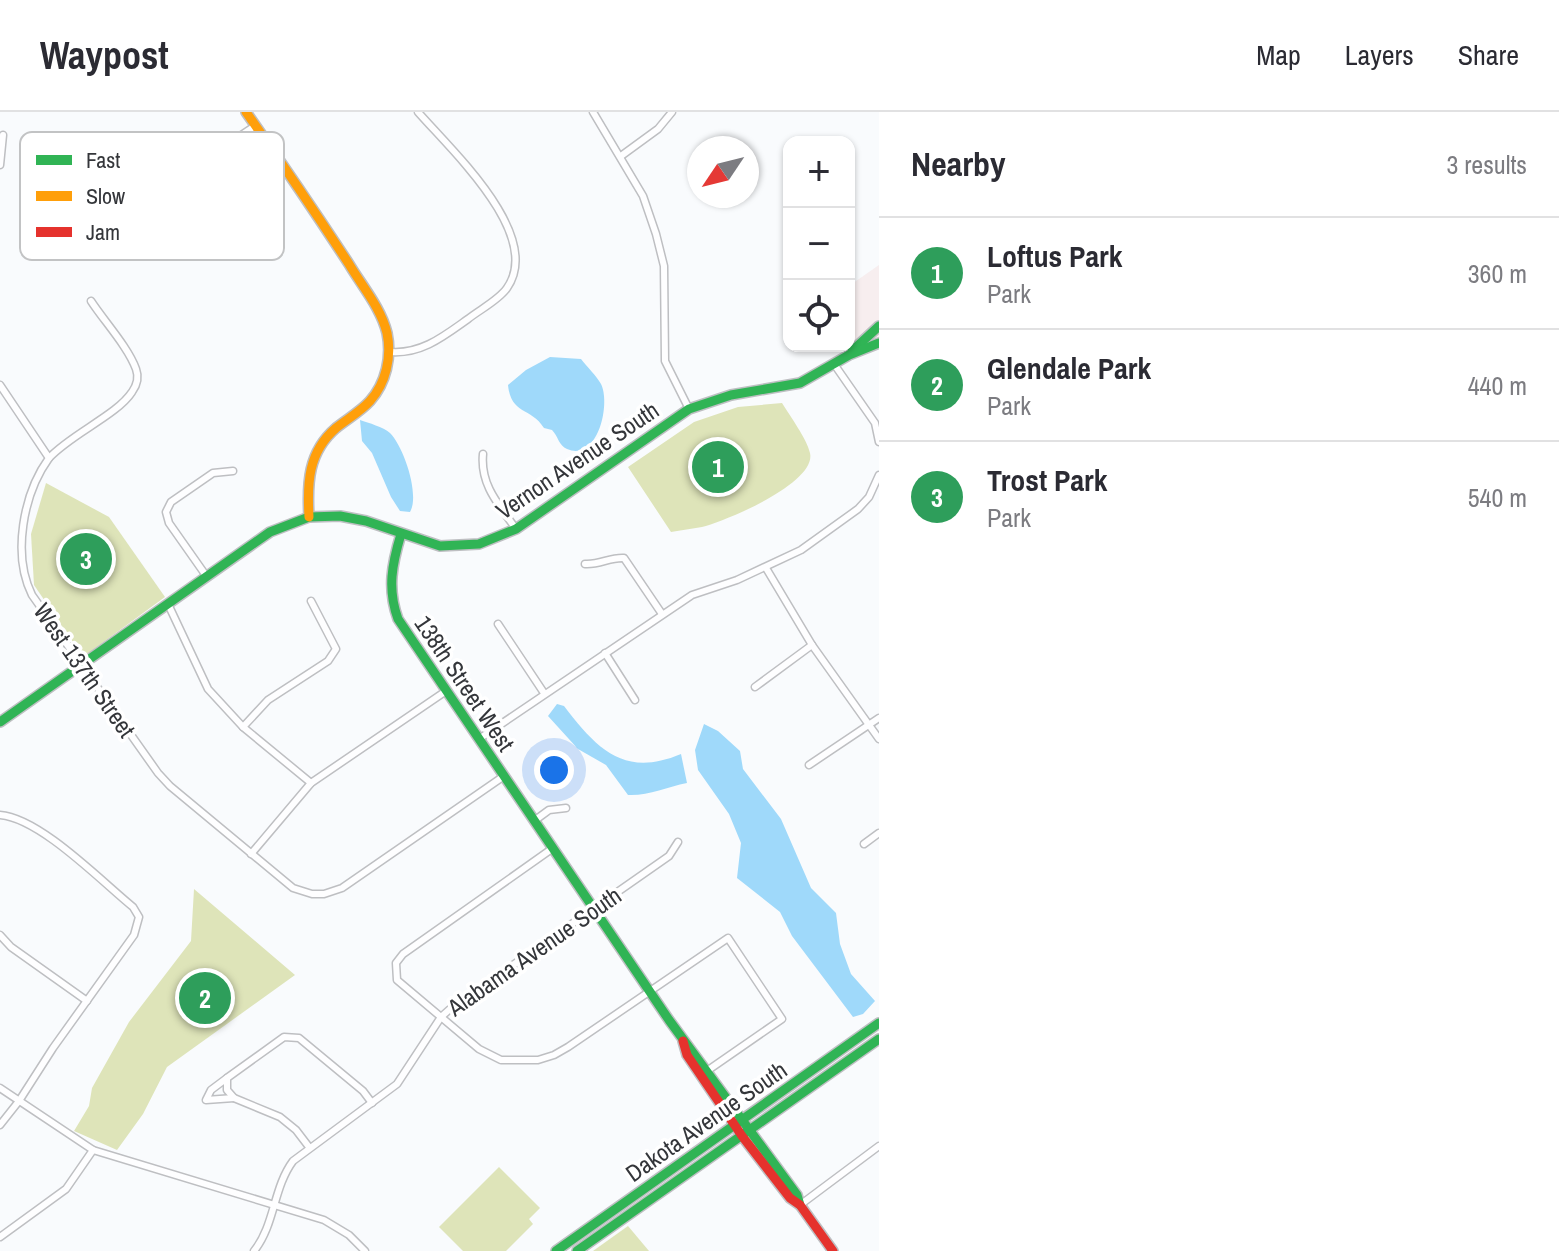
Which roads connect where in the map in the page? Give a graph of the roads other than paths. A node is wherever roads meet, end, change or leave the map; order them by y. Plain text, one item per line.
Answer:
1 (246, 112) edge
2 (418, 112) edge
3 (593, 112) edge
4 (672, 112) edge
5 (255, 126) junction
6 (246, 132) edge
7 (259, 132) edge
8 (3, 135) dead end
9 (621, 156) junction
10 (0, 165) edge
11 (284, 167) edge
12 (91, 301) dead end
13 (879, 326) edge
14 (879, 343) edge
15 (391, 352) junction
16 (849, 355) junction
17 (834, 364) junction
18 (0, 385) edge
19 (689, 409) junction
20 (879, 442) edge
21 (483, 454) dead end
22 (49, 458) junction
23 (233, 471) dead end
24 (879, 475) edge
25 (309, 517) junction
26 (516, 529) junction
27 (401, 534) junction
28 (585, 564) dead end
29 (766, 568) junction
30 (207, 577) junction
31 (311, 601) dead end
32 (168, 604) junction
33 (662, 614) junction
34 (498, 624) dead end
35 (812, 645) junction
36 (605, 653) junction
37 (81, 665) junction
38 (755, 687) dead end
39 (446, 691) junction
40 (544, 693) junction
41 (635, 700) dead end
42 (879, 718) edge
43 (0, 722) edge
44 (869, 725) junction
45 (243, 727) junction
46 (479, 739) junction
47 (879, 739) edge
48 (809, 765) dead end
49 (504, 776) junction
50 (311, 783) junction
51 (566, 808) dead end
52 (3, 815) edge
53 (534, 821) junction
54 (879, 833) edge
55 (678, 842) dead end
56 (864, 844) dead end
57 (553, 848) junction
58 (251, 854) junction
59 (594, 909) junction
60 (0, 935) edge
61 (649, 992) junction
62 (87, 1001) junction
63 (441, 1017) junction
64 (879, 1023) edge
65 (879, 1039) edge
66 (704, 1073) junction
67 (227, 1078) junction
68 (0, 1088) edge
69 (234, 1098) junction
70 (19, 1101) junction
71 (372, 1103) junction
72 (740, 1122) junction
73 (0, 1125) edge
74 (746, 1133) junction
75 (879, 1146) edge
76 (309, 1147) junction
77 (93, 1150) junction
78 (274, 1205) junction
79 (800, 1205) junction
80 (0, 1237) edge
81 (254, 1251) edge
82 (365, 1251) edge
83 (556, 1251) edge
84 (577, 1251) edge
85 (833, 1251) edge

1 - 5 street
2 - 15 street
3 - 9 street
4 - 9 street
5 - 6 street
5 - 7 street
8 - 10 street
9 - 19 street
11 - 15 street
12 - 22 street
13 - 16 street, Vernon Avenue South
14 - 16 street, Vernon Avenue South
15 - 25 street
16 - 17 street, Vernon Avenue South
17 - 19 street, Vernon Avenue South
17 - 20 street
18 - 22 street
19 - 26 street, Vernon Avenue South
21 - 26 street
22 - 37 street, West 137th Street
23 - 30 street
24 - 29 street
25 - 27 street, Vernon Avenue South
25 - 30 street, Vernon Avenue South
26 - 27 street, Vernon Avenue South
27 - 39 street, 138th Street West
28 - 33 street
29 - 33 street
29 - 35 street
30 - 32 street, Vernon Avenue South
31 - 45 street
32 - 37 street, Vernon Avenue South
32 - 45 street
33 - 36 street
34 - 40 street
35 - 38 street
35 - 44 street
36 - 40 street
36 - 41 street
37 - 43 street, Vernon Avenue South
37 - 58 street, West 137th Street
39 - 46 street, 138th Street West
39 - 50 street
40 - 46 street
42 - 44 street
44 - 47 street
44 - 48 street
45 - 50 street
46 - 49 street, 138th Street West
49 - 53 street, 138th Street West
49 - 58 street, West 137th Street
50 - 58 street
51 - 53 street
52 - 62 street
53 - 57 street, 138th Street West
54 - 56 street
55 - 59 street, Alabama Avenue South
57 - 59 street, 138th Street West
57 - 63 street
59 - 61 street, 138th Street West
59 - 63 street, Alabama Avenue South
60 - 62 street
61 - 63 street
61 - 66 street, 138th Street West
61 - 66 street
62 - 70 street
63 - 71 street, Alabama Avenue South
64 - 72 street, Dakota Avenue South
65 - 74 street, Dakota Avenue South
66 - 72 street, 138th Street West
67 - 69 street
67 - 69 street
67 - 71 street
68 - 70 street
69 - 76 street
70 - 73 street
70 - 77 street
71 - 76 street, Alabama Avenue South
72 - 74 street, 138th Street West
72 - 83 street, Dakota Avenue South
74 - 79 street, 138th Street West
74 - 84 street, Dakota Avenue South
75 - 79 street
76 - 78 street, Alabama Avenue South
77 - 78 street
77 - 80 street
78 - 81 street, Alabama Avenue South
78 - 82 street
79 - 85 street, 138th Street West

